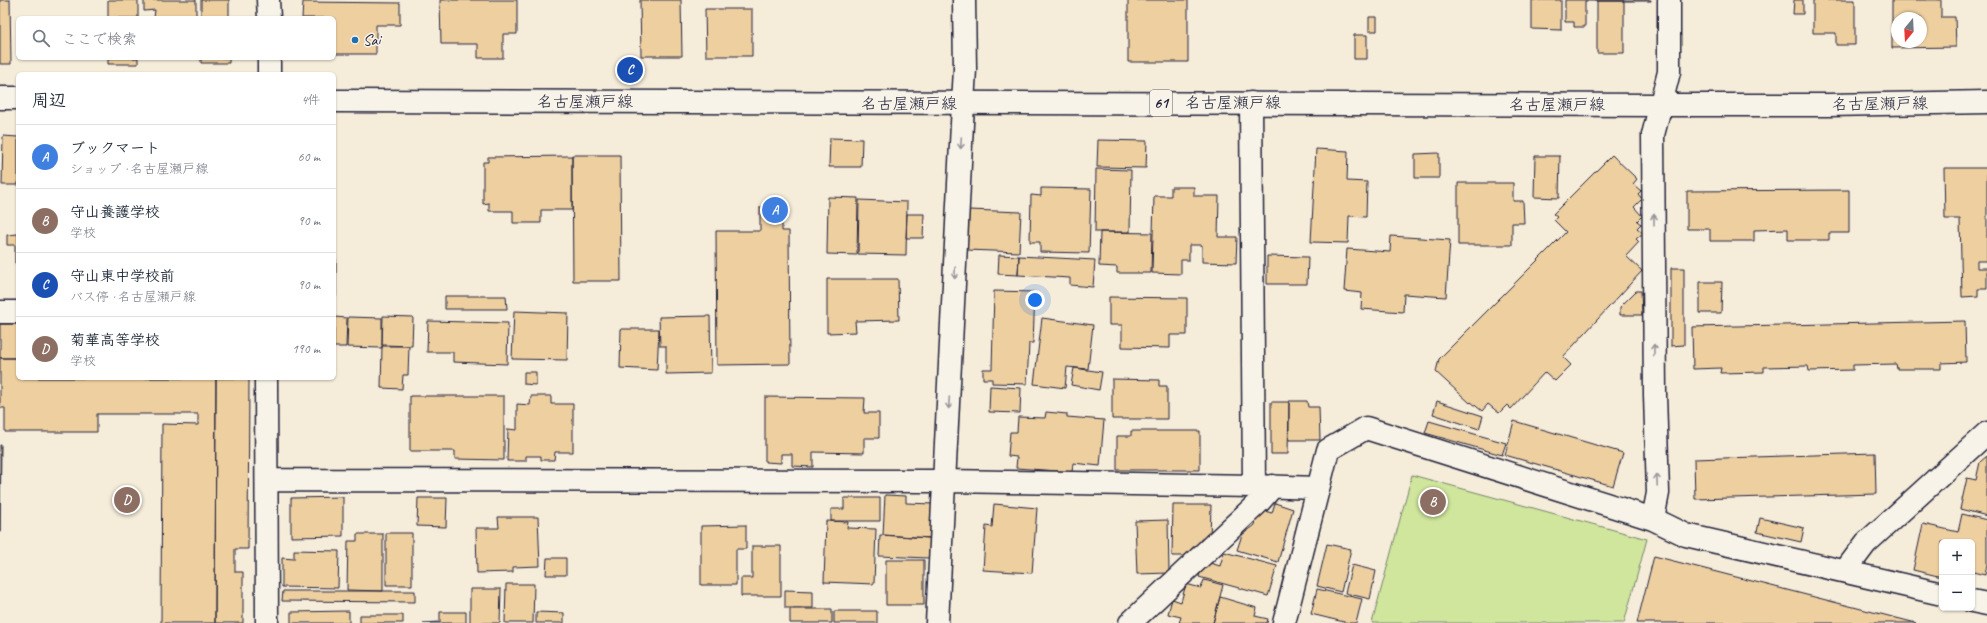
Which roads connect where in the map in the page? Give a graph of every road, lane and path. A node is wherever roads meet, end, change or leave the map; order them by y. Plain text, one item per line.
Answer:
1 (268, 0) edge
2 (964, 0) edge
3 (1669, 0) edge
4 (268, 16) edge
5 (269, 60) edge
6 (269, 72) edge
7 (0, 98) edge
8 (16, 98) edge
9 (336, 101) edge
10 (1987, 102) edge
11 (1251, 103) junction
12 (963, 104) junction
13 (1661, 105) junction
14 (0, 312) edge
15 (16, 312) edge
16 (266, 380) edge
17 (1987, 433) edge
18 (268, 480) junction
19 (946, 481) junction
20 (1264, 486) junction
21 (1317, 488) junction
22 (1653, 518) junction
23 (1845, 571) junction
24 (1939, 593) edge
25 (1975, 602) edge
26 (1987, 604) edge
27 (267, 623) edge
28 (937, 623) edge
29 (1130, 623) edge
30 (1284, 623) edge

1 - 4 street
2 - 12 street
3 - 13 street
5 - 6 street
7 - 8 street
9 - 12 street, 名古屋瀬戸線 / 61
10 - 13 street, 名古屋瀬戸線 / 61
11 - 12 street, 名古屋瀬戸線 / 61
11 - 13 street, 名古屋瀬戸線 / 61
11 - 20 street
12 -> 19 street
22 -> 13 street
14 - 15 street
16 - 18 street
17 - 23 street
18 - 19 street
18 - 27 street
19 - 20 street
19 - 28 street
20 - 21 street
20 - 29 street
21 - 22 street
21 - 30 street
22 - 23 street
23 - 24 street
25 - 26 street

